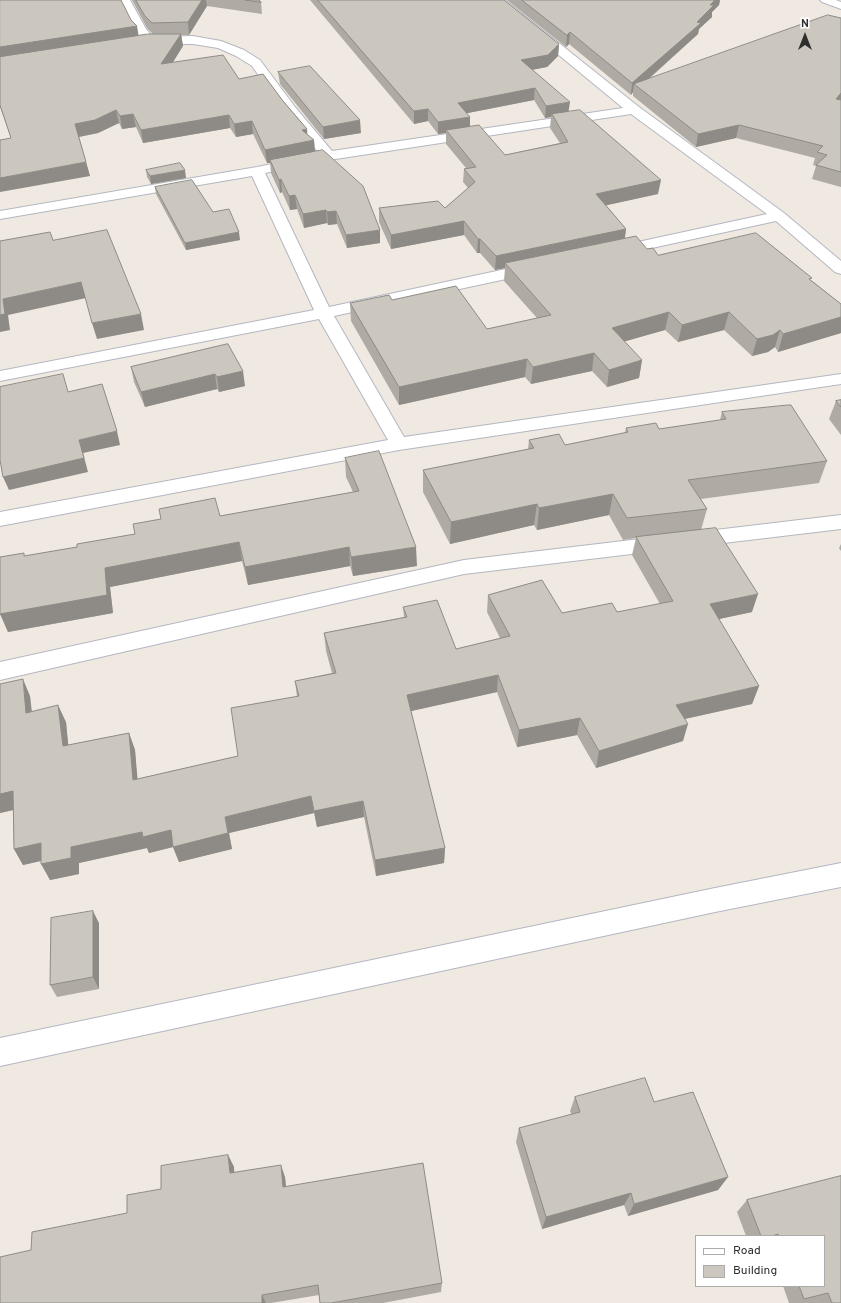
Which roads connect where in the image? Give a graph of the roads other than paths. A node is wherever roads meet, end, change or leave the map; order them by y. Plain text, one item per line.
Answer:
1 (124, 0) edge
2 (498, 0) edge
3 (826, 0) edge
4 (841, 6) edge
5 (150, 41) junction
6 (135, 43) edge
7 (634, 110) junction
8 (329, 156) junction
9 (258, 171) junction
10 (0, 215) edge
11 (779, 216) junction
12 (602, 254) edge
13 (548, 265) edge
14 (841, 269) edge
15 (324, 313) junction
16 (0, 376) edge
17 (841, 379) edge
18 (399, 444) junction
19 (0, 519) edge
20 (841, 522) edge
21 (0, 671) edge
22 (841, 875) edge
23 (0, 1052) edge

1 - 5 street
2 - 7 street
3 - 4 street
5 - 6 street
5 - 8 street
7 - 8 street
7 - 11 street
8 - 9 street
9 - 10 street
9 - 15 street
11 - 12 street
11 - 14 street
13 - 15 street
15 - 16 street
15 - 18 street
17 - 18 street
18 - 19 street
20 - 21 street
22 - 23 street

